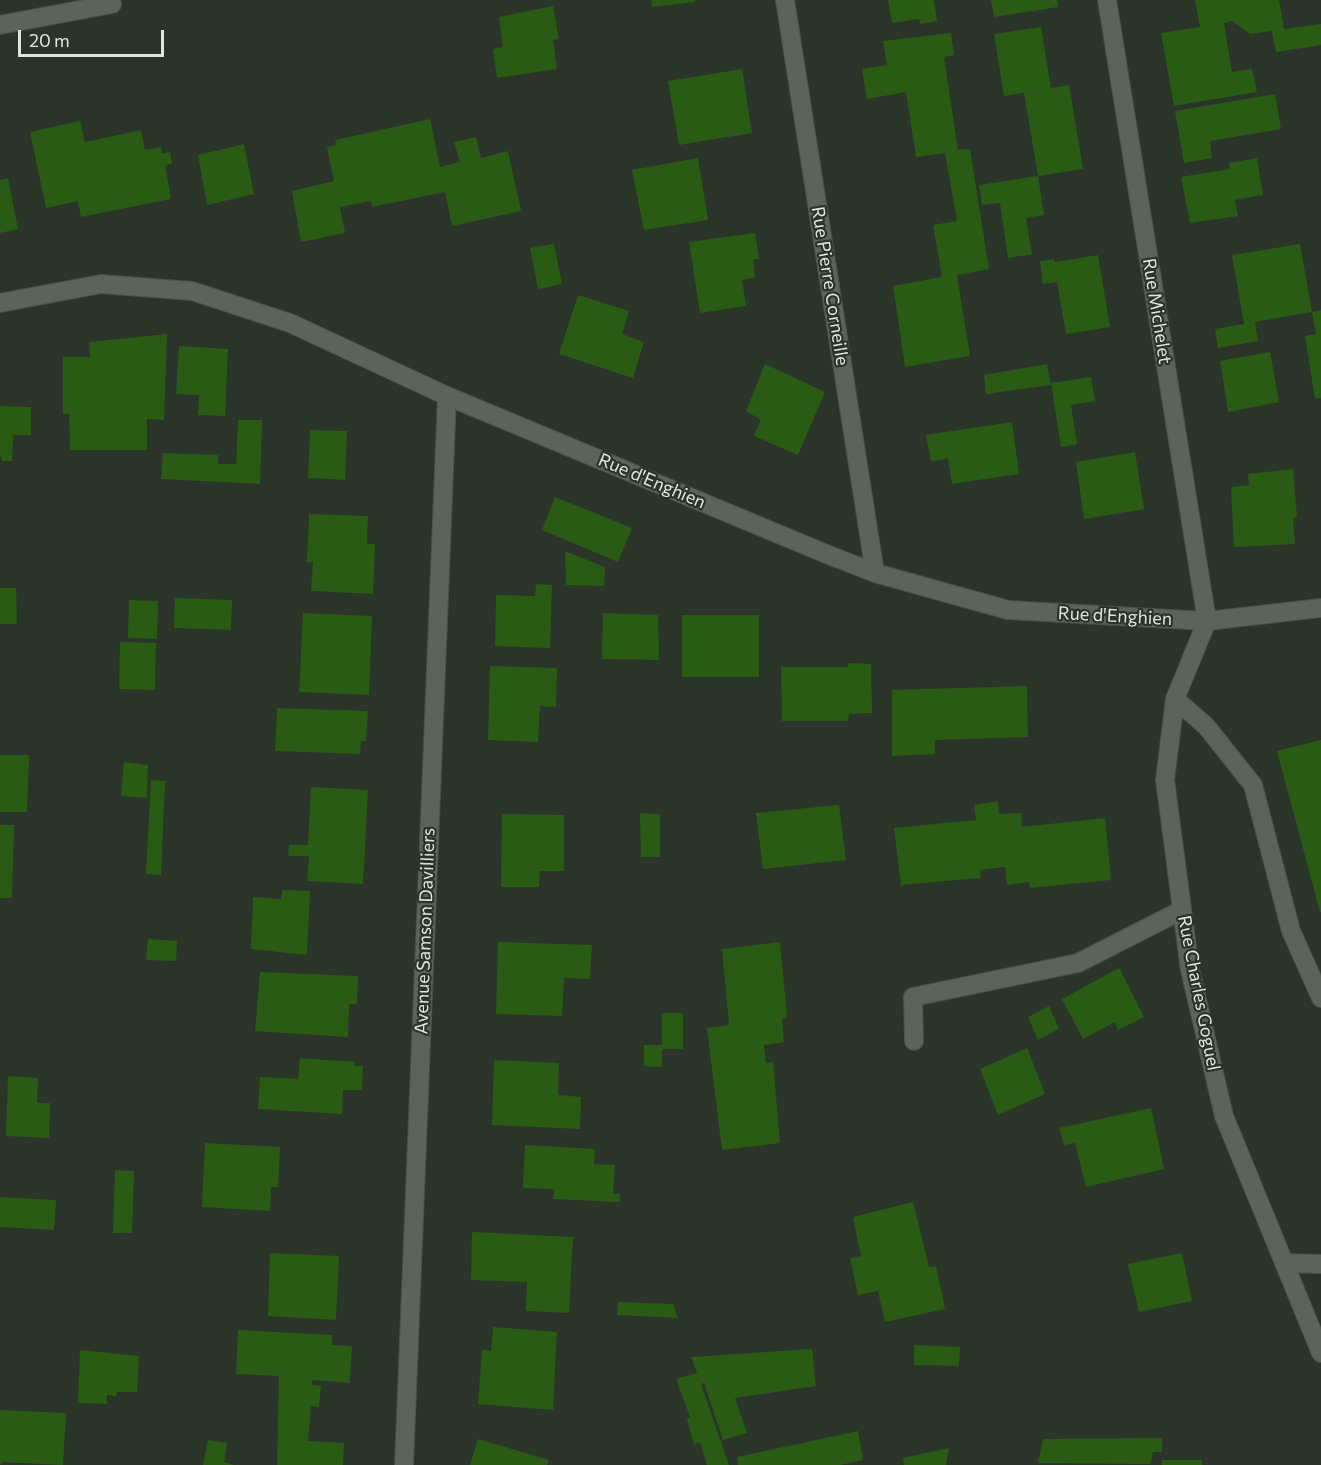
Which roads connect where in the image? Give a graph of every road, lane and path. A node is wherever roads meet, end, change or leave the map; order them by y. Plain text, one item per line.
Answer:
1 (785, 0) edge
2 (1107, 0) edge
3 (112, 4) dead end
4 (0, 25) edge
5 (0, 303) edge
6 (447, 396) junction
7 (875, 573) junction
8 (1321, 608) edge
9 (1207, 621) junction
10 (1175, 699) junction
11 (1182, 910) junction
12 (1321, 998) edge
13 (914, 1041) dead end
14 (1284, 1263) junction
15 (1321, 1264) edge
16 (1321, 1353) edge
17 (404, 1465) edge

1 - 7 street, Rue Pierre Corneille
2 - 9 street, Rue Michelet
3 - 4 street
5 - 6 street, Rue d'Enghien
6 - 7 street, Rue d'Enghien
6 - 17 street, Avenue Samson Davilliers
7 - 9 street, Rue d'Enghien
8 - 9 street, Rue d'Enghien
9 - 10 street, Rue Charles Goguel
10 - 11 street, Rue Charles Goguel
10 - 12 street
11 - 13 street
11 - 14 street, Rue Charles Goguel
14 - 15 street
14 - 16 street, Rue Charles Goguel

